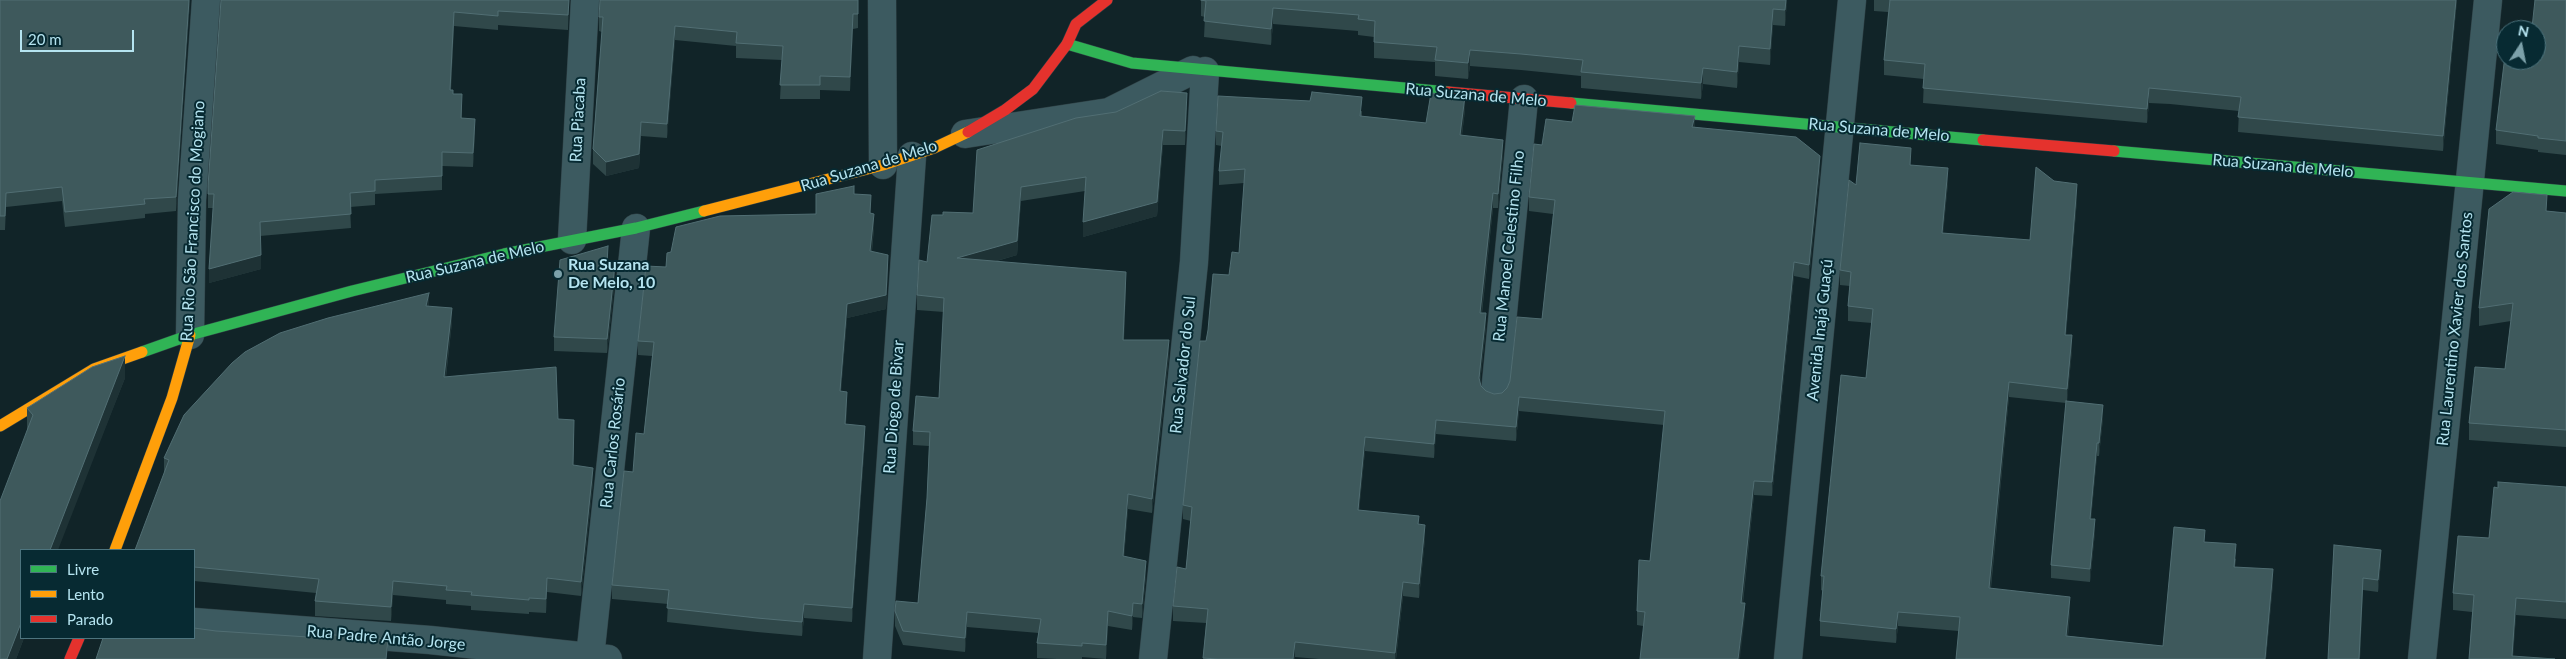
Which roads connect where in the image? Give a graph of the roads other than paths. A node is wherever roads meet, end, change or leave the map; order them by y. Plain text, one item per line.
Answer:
1 (206, 0) edge
2 (585, 0) edge
3 (882, 0) edge
4 (1107, 0) edge
5 (1852, 0) edge
6 (2488, 0) edge
7 (1074, 8) dead end
8 (1076, 24) junction
9 (1067, 44) junction
10 (1199, 71) junction
11 (1524, 99) junction
12 (1840, 127) junction
13 (965, 134) junction
14 (912, 156) junction
15 (883, 165) junction
16 (2469, 182) junction
17 (2566, 191) edge
18 (636, 228) junction
19 (572, 240) junction
20 (190, 335) junction
21 (1495, 393) edge
22 (0, 426) edge
23 (115, 549) edge
24 (195, 622) edge
25 (79, 639) edge
26 (599, 658) edge
27 (70, 659) edge
28 (876, 659) edge
29 (1153, 659) edge
30 (1788, 659) edge
31 (2422, 659) edge

1 - 20 street, Rua Rio São Francisco do Mogiano
2 - 19 street, Rua Piacaba
3 - 15 street
4 - 8 street
5 - 12 street, Avenida Inajá Guaçú
6 - 16 street, Rua Laurentino Xavier dos Santos
7 - 8 street
8 - 9 street, Rua Suzana de Melo
9 - 10 street, Rua Suzana de Melo
9 - 13 street, Rua Suzana de Melo
10 - 11 street, Rua Suzana de Melo
10 - 13 street, Rua Suzana de Melo
10 - 29 street, Rua Salvador do Sul
11 - 12 street, Rua Suzana de Melo
11 - 21 street, Rua Manoel Celestino Filho
12 - 16 street, Rua Suzana de Melo
12 - 30 street, Avenida Inajá Guaçú
13 - 14 street, Rua Suzana de Melo
14 - 15 street, Rua Suzana de Melo
14 - 28 street, Rua Diogo de Bivar
15 - 18 street, Rua Suzana de Melo
16 - 17 street, Rua Suzana de Melo
16 - 31 street, Rua Laurentino Xavier dos Santos
18 - 19 street, Rua Suzana de Melo
18 - 26 street, Rua Carlos Rosário
19 - 20 street, Rua Suzana de Melo
20 - 22 street, Rua Suzana de Melo
20 - 23 street, Rua Rio São Francisco do Mogiano
24 - 26 street, Rua Padre Antão Jorge
25 - 27 street

